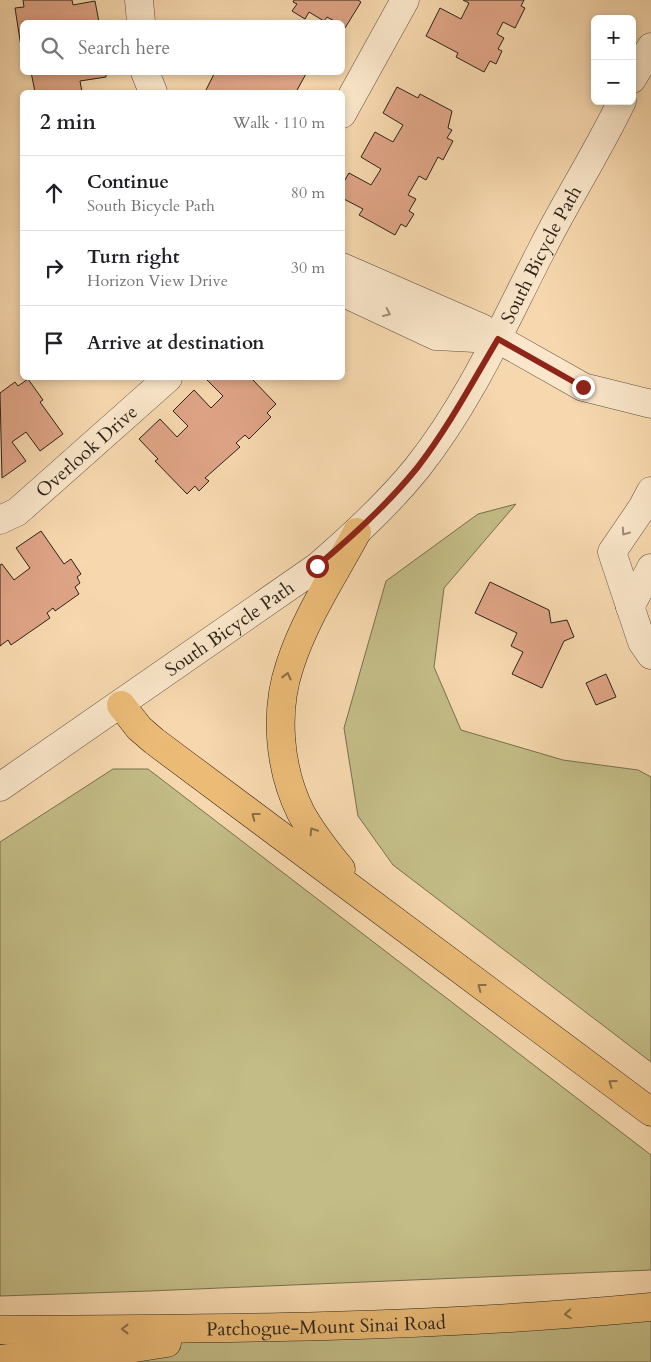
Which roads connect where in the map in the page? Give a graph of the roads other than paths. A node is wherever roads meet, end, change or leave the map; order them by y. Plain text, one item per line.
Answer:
1 (139, 0) edge
2 (405, 0) edge
3 (141, 20) edge
4 (651, 47) edge
5 (636, 72) edge
6 (146, 75) edge
7 (152, 90) edge
8 (620, 105) edge
9 (345, 109) edge
10 (345, 251) edge
11 (345, 268) edge
12 (345, 293) edge
13 (484, 324) junction
14 (166, 380) edge
15 (651, 404) edge
16 (651, 491) edge
17 (0, 520) edge
18 (357, 532) junction
19 (651, 568) edge
20 (630, 607) junction
21 (651, 655) edge
22 (121, 705) junction
23 (0, 788) edge
24 (364, 898) junction
25 (651, 1112) edge
26 (651, 1307) edge
27 (611, 1311) junction
28 (651, 1313) edge
29 (265, 1329) junction
30 (0, 1330) edge
31 (0, 1359) edge

1 - 3 street
2 - 9 street
4 - 5 street
6 - 7 street
8 - 13 street, South Bicycle Path
10 - 13 street
11 - 13 street
12 -> 13 street
13 - 15 street
13 - 18 street, South Bicycle Path
14 - 17 street, Overlook Drive
16 -> 20 street
18 - 22 street, South Bicycle Path
24 -> 18 highway
19 - 20 street
20 - 21 street
22 - 23 street, South Bicycle Path
24 -> 22 highway
25 -> 24 highway
26 - 27 highway, Patchogue-Mount Sinai Road
27 - 28 highway
27 -> 29 highway, Patchogue-Mount Sinai Road
29 -> 30 highway, Patchogue-Mount Sinai Road
29 - 31 highway

